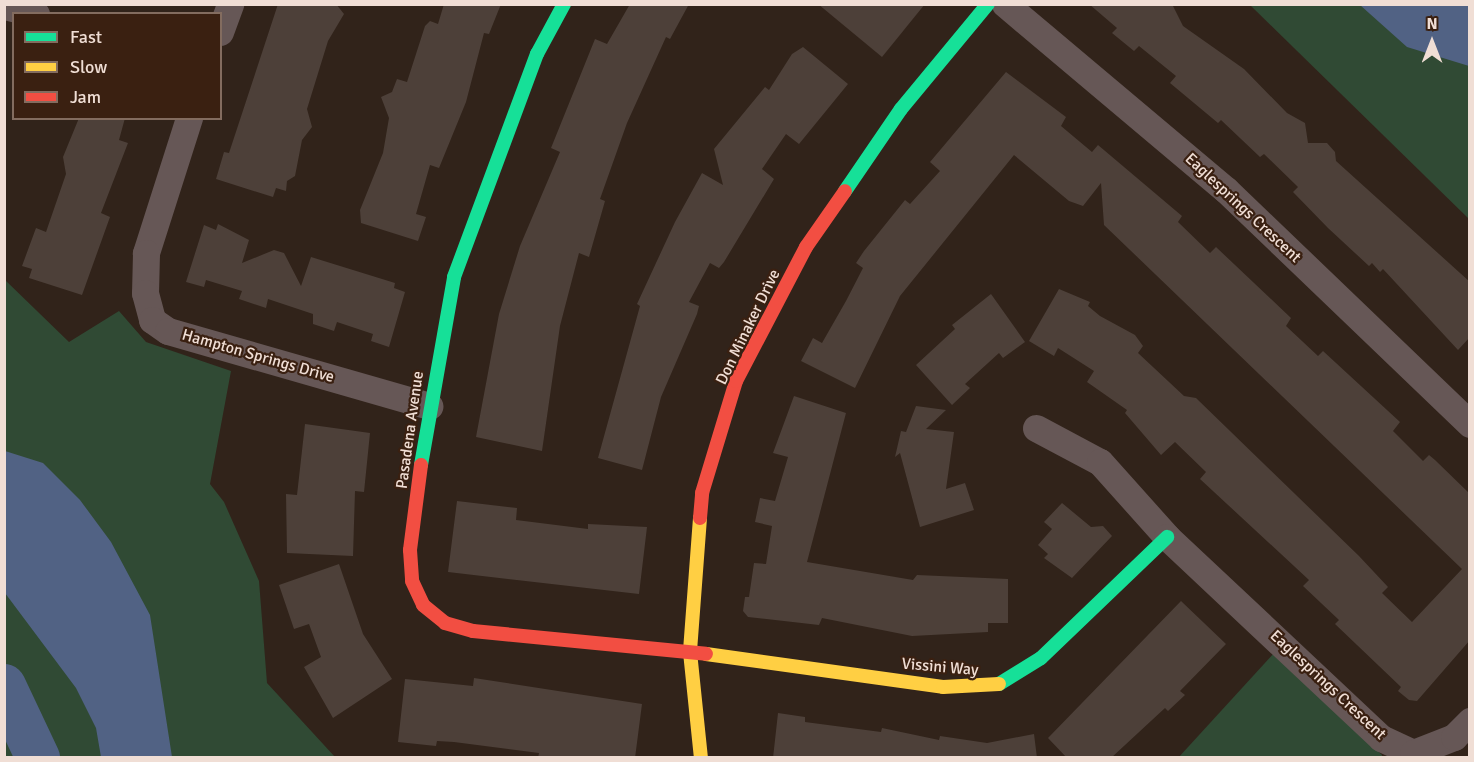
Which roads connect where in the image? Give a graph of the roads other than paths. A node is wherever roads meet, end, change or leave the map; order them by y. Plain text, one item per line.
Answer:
1 (231, 4) edge
2 (564, 4) edge
3 (988, 4) edge
4 (1005, 4) edge
5 (4, 6) edge
6 (28, 12) edge
7 (222, 27) edge
8 (188, 120) edge
9 (429, 406) junction
10 (1470, 424) edge
11 (1036, 428) dead end
12 (1167, 537) junction
13 (690, 652) junction
14 (1470, 721) edge
15 (701, 758) edge

1 - 7 street
2 - 9 street, Pasadena Avenue
3 - 13 street, Don Minaker Drive
4 - 10 street, Eaglesprings Crescent
5 - 6 street
8 - 9 street, Hampton Springs Drive
9 - 13 street, Pasadena Avenue
11 - 12 street, Eaglesprings Crescent
12 - 13 street, Vissini Way
12 - 14 street, Eaglesprings Crescent
13 - 15 street, Don Minaker Drive

